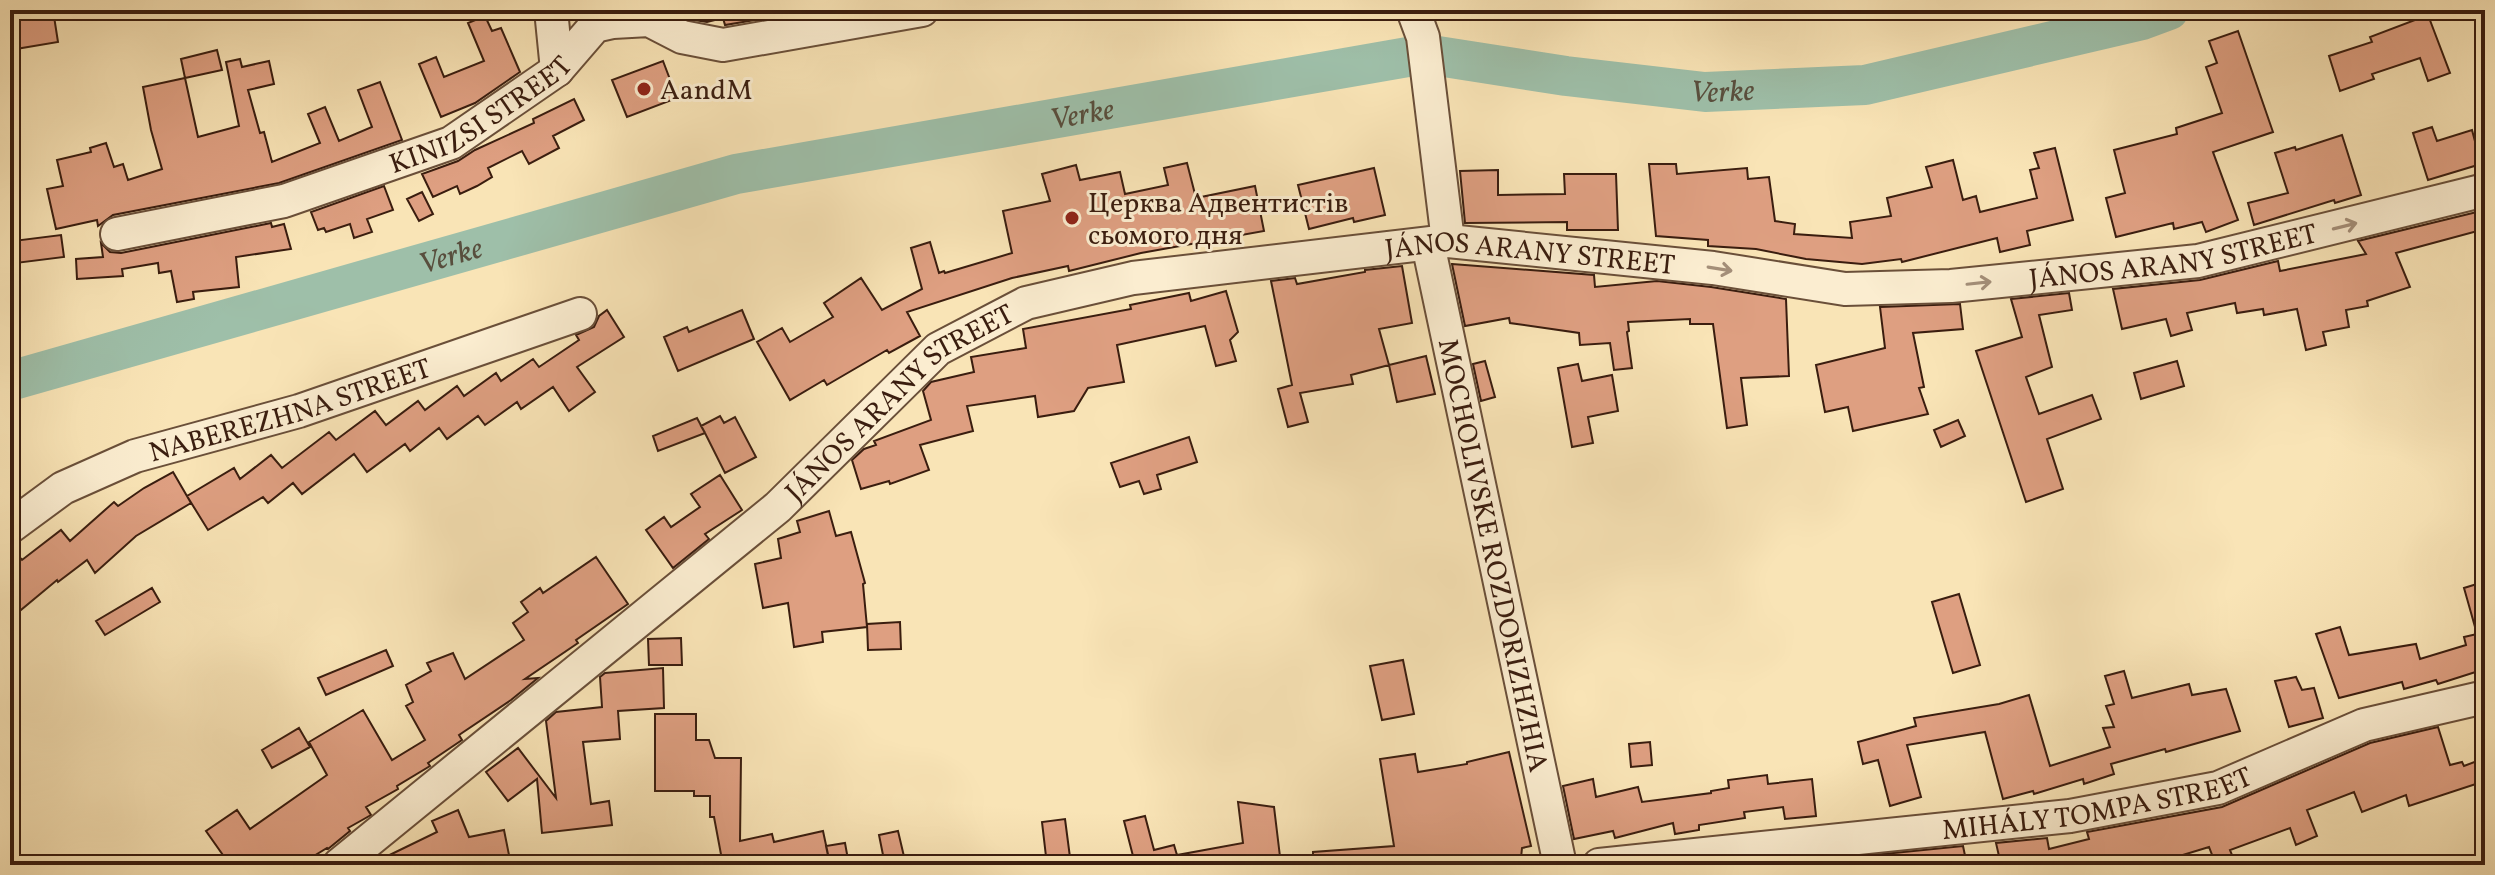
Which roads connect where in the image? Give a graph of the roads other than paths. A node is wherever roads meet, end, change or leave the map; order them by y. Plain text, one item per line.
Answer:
1 (551, 10) edge
2 (922, 10) edge
3 (648, 15) edge
4 (588, 18) edge
5 (1418, 24) edge
6 (557, 70) junction
7 (2485, 190) edge
8 (117, 234) dead end
9 (1438, 243) junction
10 (580, 314) dead end
11 (10, 527) edge
12 (2485, 697) edge
13 (339, 865) edge
14 (1560, 865) edge
15 (1599, 865) edge

1 - 6 street
2 - 3 street, KINIZSI STREET
3 - 4 street, KINIZSI STREET
4 - 6 street, KINIZSI STREET
5 - 9 street, MOCHOLIVSKE ROZDORIZHZHIA
6 - 8 street, KINIZSI STREET
9 -> 7 street, JÁNOS ARANY STREET
9 - 13 street, JÁNOS ARANY STREET
9 - 14 street, MOCHOLIVSKE ROZDORIZHZHIA
10 - 11 street, NABEREZHNA STREET
12 - 15 street, MIHÁLY TOMPA STREET

